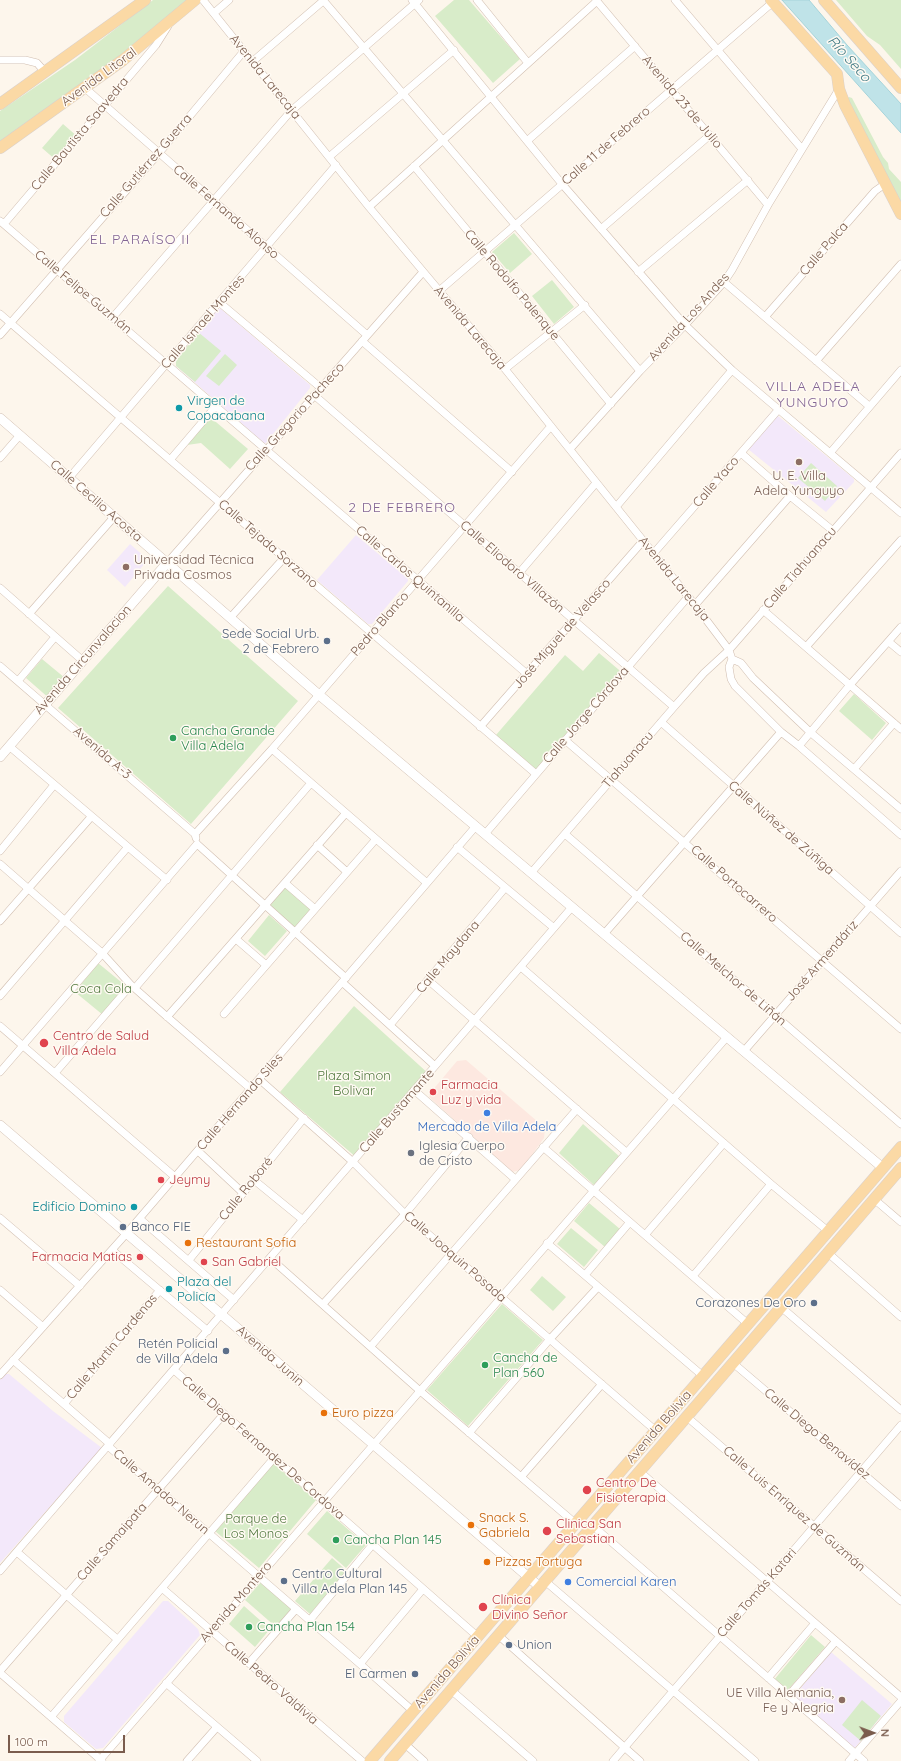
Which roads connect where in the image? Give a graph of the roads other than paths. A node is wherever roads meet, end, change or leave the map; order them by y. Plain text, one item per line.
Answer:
1 (145, 0) edge
2 (195, 0) edge
3 (203, 0) edge
4 (229, 0) edge
5 (323, 0) edge
6 (477, 0) edge
7 (675, 0) edge
8 (824, 0) edge
9 (416, 1) edge
10 (596, 1) edge
11 (772, 1) edge
12 (214, 13) junction
13 (169, 23) junction
14 (635, 46) junction
15 (364, 48) junction
16 (454, 50) junction
17 (717, 50) junction
18 (244, 51) junction
19 (0, 60) edge
20 (252, 62) junction
21 (528, 63) junction
22 (44, 72) junction
23 (85, 88) junction
24 (901, 88) edge
25 (671, 89) junction
26 (839, 89) junction
27 (403, 94) junction
28 (491, 96) junction
29 (0, 104) edge
30 (104, 105) junction
31 (291, 111) junction
32 (710, 135) junction
33 (442, 140) junction
34 (527, 142) junction
35 (0, 148) edge
36 (802, 149) junction
37 (158, 152) junction
38 (329, 157) junction
39 (336, 166) junction
40 (414, 166) junction
41 (748, 180) junction
42 (562, 184) junction
43 (885, 184) junction
44 (213, 200) junction
45 (768, 205) junction
46 (369, 207) junction
47 (901, 214) edge
48 (2, 223) edge
49 (515, 225) junction
50 (601, 229) junction
51 (266, 247) junction
52 (485, 251) junction
53 (901, 264) edge
54 (56, 270) junction
55 (423, 272) junction
56 (638, 272) junction
57 (724, 282) junction
58 (439, 291) junction
59 (219, 302) junction
60 (585, 305) junction
61 (0, 314) edge
62 (113, 317) junction
63 (765, 317) junction
64 (11, 323) junction
65 (685, 325) junction
66 (551, 332) junction
67 (0, 335) edge
68 (367, 335) junction
69 (362, 341) junction
70 (816, 361) junction
71 (167, 364) junction
72 (505, 369) junction
73 (732, 370) junction
74 (901, 370) edge
75 (640, 371) junction
76 (321, 388) junction
77 (314, 395) junction
78 (611, 404) junction
79 (216, 406) junction
80 (868, 406) junction
81 (779, 410) junction
82 (121, 417) junction
83 (0, 418) edge
84 (551, 426) junction
85 (20, 435) junction
86 (266, 450) junction
87 (570, 450) junction
88 (830, 452) junction
89 (901, 453) edge
90 (741, 454) junction
91 (0, 458) edge
92 (170, 460) junction
93 (512, 472) junction
94 (69, 478) junction
95 (596, 483) junction
96 (871, 486) junction
97 (790, 496) junction
98 (219, 502) junction
99 (616, 507) junction
100 (901, 513) edge
101 (114, 517) junction
102 (465, 526) junction
103 (832, 530) junction
104 (901, 540) edge
105 (643, 541) junction
106 (653, 554) junction
107 (284, 558) junction
108 (167, 563) junction
109 (520, 572) junction
110 (417, 580) junction
111 (0, 588) edge
112 (688, 596) junction
113 (695, 605) junction
114 (764, 610) junction
115 (29, 614) junction
116 (230, 618) junction
117 (574, 620) junction
118 (901, 627) edge
119 (371, 633) junction
120 (55, 637) junction
121 (889, 642) junction
122 (806, 647) junction
123 (729, 650) junction
124 (901, 652) edge
125 (732, 659) junction
126 (82, 661) junction
127 (0, 666) edge
128 (628, 667) junction
129 (527, 674) junction
130 (18, 681) junction
131 (849, 686) junction
132 (318, 694) junction
133 (45, 704) junction
134 (674, 707) junction
135 (661, 722) junction
136 (894, 723) junction
137 (480, 728) junction
138 (901, 729) edge
139 (781, 732) junction
140 (810, 732) junction
141 (565, 740) junction
142 (9, 746) junction
143 (799, 746) junction
144 (272, 749) junction
145 (0, 757) edge
146 (855, 768) junction
147 (536, 774) junction
148 (612, 779) junction
149 (311, 783) junction
150 (54, 784) junction
151 (734, 786) junction
152 (901, 809) edge
153 (346, 813) junction
154 (91, 816) junction
155 (476, 826) junction
156 (195, 834) junction
157 (485, 834) junction
158 (565, 834) junction
159 (901, 835) edge
160 (376, 839) junction
161 (685, 842) junction
162 (198, 844) junction
163 (317, 845) junction
164 (458, 847) junction
165 (127, 848) junction
166 (0, 851) edge
167 (0, 864) edge
168 (901, 871) edge
169 (347, 872) junction
170 (531, 873) junction
171 (232, 876) junction
172 (167, 880) junction
173 (285, 883) junction
174 (427, 883) junction
175 (505, 888) junction
176 (29, 889) junction
177 (637, 897) junction
178 (265, 905) junction
179 (870, 906) junction
180 (572, 907) junction
181 (315, 909) junction
182 (65, 920) junction
183 (0, 922) edge
184 (554, 928) junction
185 (295, 932) junction
186 (901, 933) edge
187 (604, 934) junction
188 (236, 939) junction
189 (102, 953) junction
190 (823, 960) junction
191 (266, 965) junction
192 (521, 967) junction
193 (344, 980) junction
194 (428, 980) junction
195 (133, 986) junction
196 (0, 996) edge
197 (224, 1014) dead end
198 (775, 1015) junction
199 (167, 1017) junction
200 (474, 1020) junction
201 (390, 1025) junction
202 (0, 1026) edge
203 (901, 1029) edge
204 (726, 1036) junction
205 (22, 1045) junction
206 (744, 1051) junction
207 (435, 1066) junction
208 (0, 1072) edge
209 (55, 1073) junction
210 (259, 1079) junction
211 (251, 1089) junction
212 (414, 1090) junction
213 (673, 1099) junction
214 (577, 1109) junction
215 (304, 1118) junction
216 (901, 1124) edge
217 (0, 1125) edge
218 (469, 1137) junction
219 (724, 1144) junction
220 (543, 1147) junction
221 (901, 1148) edge
222 (198, 1151) junction
223 (626, 1152) junction
224 (352, 1162) junction
225 (883, 1168) junction
226 (897, 1173) edge
227 (175, 1177) junction
228 (515, 1179) junction
229 (254, 1180) junction
230 (771, 1184) junction
231 (593, 1190) junction
232 (243, 1193) junction
233 (874, 1199) junction
234 (405, 1214) junction
235 (0, 1218) edge
236 (140, 1218) junction
237 (303, 1220) junction
238 (630, 1222) junction
239 (901, 1222) edge
240 (828, 1231) junction
241 (126, 1234) junction
242 (645, 1235) junction
243 (547, 1243) junction
244 (112, 1250) junction
245 (828, 1253) junction
246 (451, 1254) junction
247 (270, 1258) junction
248 (189, 1260) junction
249 (585, 1275) junction
250 (692, 1276) junction
251 (80, 1286) junction
252 (598, 1287) junction
253 (160, 1290) junction
254 (0, 1291) edge
255 (500, 1297) junction
256 (234, 1300) junction
257 (323, 1304) junction
258 (781, 1307) junction
259 (222, 1314) junction
260 (901, 1317) edge
261 (748, 1324) junction
262 (43, 1327) junction
263 (208, 1331) junction
264 (550, 1339) junction
265 (371, 1346) junction
266 (13, 1360) junction
267 (733, 1363) junction
268 (174, 1370) junction
269 (0, 1375) edge
270 (702, 1376) junction
271 (602, 1384) junction
272 (420, 1390) junction
273 (64, 1404) junction
274 (901, 1410) edge
275 (224, 1414) junction
276 (687, 1416) junction
277 (901, 1424) edge
278 (656, 1430) junction
279 (469, 1432) junction
280 (373, 1444) junction
281 (109, 1445) junction
282 (274, 1458) junction
283 (639, 1471) junction
284 (861, 1471) junction
285 (521, 1477) junction
286 (158, 1490) junction
287 (324, 1501) junction
288 (901, 1506) edge
289 (575, 1523) junction
290 (592, 1526) junction
291 (814, 1526) junction
292 (209, 1533) junction
293 (373, 1544) junction
294 (17, 1552) junction
295 (0, 1571) edge
296 (259, 1576) junction
297 (528, 1577) junction
298 (766, 1582) junction
299 (543, 1584) junction
300 (162, 1588) junction
301 (423, 1589) junction
302 (66, 1595) junction
303 (901, 1602) edge
304 (296, 1609) junction
305 (310, 1620) junction
306 (815, 1623) junction
307 (211, 1631) junction
308 (498, 1635) junction
309 (477, 1636) junction
310 (719, 1636) junction
311 (117, 1639) junction
312 (836, 1641) junction
313 (249, 1663) junction
314 (360, 1664) junction
315 (0, 1672) edge
316 (768, 1678) junction
317 (166, 1683) junction
318 (451, 1690) junction
319 (674, 1690) junction
320 (788, 1696) junction
321 (901, 1697) edge
322 (901, 1701) edge
323 (413, 1711) junction
324 (51, 1717) junction
325 (217, 1727) junction
326 (405, 1744) junction
327 (624, 1747) junction
328 (855, 1754) junction
329 (100, 1761) edge
330 (187, 1761) edge
331 (257, 1761) edge
332 (362, 1761) edge
333 (370, 1761) edge
334 (390, 1761) edge
335 (424, 1761) edge
336 (533, 1761) edge
337 (613, 1761) edge
338 (640, 1761) edge
339 (755, 1761) edge
340 (849, 1761) edge
341 (864, 1761) edge

1 - 22 main road
2 - 13 main road, Avenida Litoral
3 - 12 street, Avenida Larecaja
4 - 12 street
5 - 15 street
5 - 20 street
6 - 21 street
7 - 17 street
8 - 24 main road
9 - 15 street
9 - 16 street
10 - 14 street, Avenida 23 de Julio
10 - 21 street
11 - 17 street, Calle 11 de Febrero
11 - 26 main road
12 - 18 street, Avenida Larecaja
13 - 23 main road, Avenida Litoral
13 - 30 street, Calle Bautista Saavedra
14 - 25 street, Avenida 23 de Julio
14 - 34 street
15 - 27 street
15 - 31 street
16 - 27 street
16 - 28 street
17 - 25 street, Calle 11 de Febrero
17 - 36 street
18 - 20 street, Avenida Larecaja
18 - 37 street, Calle Gutiérrez Guerra
19 - 22 street
20 - 31 street, Avenida Larecaja
21 - 28 street
22 - 29 main road
23 - 30 street, Calle Fernando Alonso
23 - 35 main road, Avenida Litoral
25 - 32 street, Avenida 23 de Julio
25 - 42 street, Calle 11 de Febrero
26 - 36 street, Avenida Los Andes
26 - 43 main road
27 - 33 street
27 - 38 street
28 - 33 street
28 - 34 street
30 - 37 street, Calle Fernando Alonso
30 - 48 street, Calle Bautista Saavedra
31 - 38 street, Avenida Larecaja
31 - 44 street
32 - 41 street, Avenida 23 de Julio
32 - 50 street
33 - 40 street
33 - 49 street
34 - 42 street
36 - 45 street, Avenida Los Andes
37 - 44 street, Calle Fernando Alonso
37 - 54 street, Calle Gutiérrez Guerra
38 - 39 street, Avenida Larecaja
39 - 46 street, Avenida Larecaja
39 - 51 street, Calle Ismael Montes
40 - 46 street
40 - 52 street, Calle Rodolfo Palenque
41 - 45 street, Avenida 23 de Julio
41 - 56 street
42 - 49 street, Calle 11 de Febrero
42 - 50 street
43 - 47 main road
43 - 63 street, Calle Palca
44 - 51 street, Calle Fernando Alonso
44 - 62 street
45 - 57 street, Avenida Los Andes
46 - 55 street, Avenida Larecaja
48 - 54 street, Calle Felipe Guzmán
49 - 52 street, Calle 11 de Febrero
49 - 60 street
50 - 56 street
51 - 59 street, Calle Ismael Montes
51 - 68 street, Calle Fernando Alonso
52 - 58 street, Calle 11 de Febrero
52 - 66 street, Calle Rodolfo Palenque
53 - 70 street
54 - 62 street, Calle Felipe Guzmán
54 - 64 street, Calle Gutiérrez Guerra
55 - 58 street, Avenida Larecaja
55 - 68 street, Calle Gregorio Pacheco
56 - 65 street
57 - 63 street
57 - 65 street, Avenida Los Andes
58 - 72 street, Avenida Larecaja
59 - 71 street, Calle Ismael Montes
59 - 76 street
60 - 66 street
60 - 75 street
61 - 64 street, Calle Tejada Sorzano
62 - 71 street, Calle Felipe Guzmán
63 - 70 street
64 - 67 street, Calle Gutiérrez Guerra
64 - 82 street, Calle Tejada Sorzano
65 - 73 street
65 - 75 street, Avenida Los Andes
66 - 72 street
66 - 78 street, Calle Rodolfo Palenque
68 - 69 street, Calle Gregorio Pacheco
69 - 76 street, Calle Gregorio Pacheco
69 - 93 street
70 - 80 street
71 - 79 street, Calle Carlos Quintanilla
71 - 82 street, Calle Ismael Montes
72 - 84 street, Avenida Larecaja
73 - 81 street
73 - 99 street
74 - 80 street
75 - 78 street, Avenida Los Andes
76 - 77 street, Calle Gregorio Pacheco
77 - 86 street, Calle Gregorio Pacheco
77 - 102 street, Calle Eliodoro Villazón
78 - 87 street, Avenida Los Andes
79 - 86 street, Calle Carlos Quintanilla
79 - 92 street
80 - 88 street
81 - 88 street
81 - 90 street, Calle Yaco
82 - 92 street, Calle Tejada Sorzano
82 - 94 street, Calle Ismael Montes
83 - 85 street, Calle Cecilio Acosta
84 - 87 street, Avenida Larecaja
84 - 93 street, Pedro Blanco
85 - 91 street
85 - 94 street, Calle Cecilio Acosta
86 - 98 street, Calle Gregorio Pacheco
86 - 110 street, Calle Carlos Quintanilla
87 - 95 street, Avenida Larecaja
88 - 96 street
89 - 96 street, Calle Tiahuanacu
90 - 97 street
90 - 106 street, Calle Yaco
92 - 98 street, Calle Tejada Sorzano
93 - 102 street, Pedro Blanco
94 - 101 street, Calle Cecilio Acosta
95 - 99 street, Avenida Larecaja
95 - 109 street
96 - 100 street
96 - 103 street, Calle Tiahuanacu
97 - 103 street
97 - 113 street
98 - 107 street, Calle Tejada Sorzano
98 - 108 street, Calle Gregorio Pacheco
99 - 105 street, Avenida Larecaja
101 - 108 street, Calle Cecilio Acosta
101 - 115 street
102 - 109 street, Calle Eliodoro Villazón
102 - 110 street, Pedro Blanco
103 - 114 street, Calle Tiahuanacu
104 - 122 street
105 - 106 street, Avenida Larecaja
105 - 117 street, José Miguel de Velasco
106 - 112 street, Avenida Larecaja
107 - 116 street
107 - 119 street, Calle Tejada Sorzano
108 - 116 street, Calle Cecilio Acosta
108 - 126 street, Avenida Circunvalacion
109 - 117 street, Calle Eliodoro Villazón
110 - 119 street, Pedro Blanco
110 - 129 street, Calle Carlos Quintanilla
111 - 115 street
112 - 113 street, Avenida Larecaja
112 - 128 street, Calle Jorge Córdova
113 - 123 street, Avenida Larecaja
114 - 122 street
114 - 123 street, Calle Tiahuanacu
115 - 120 street
116 - 132 street, Calle Cecilio Acosta
117 - 128 street, Calle Eliodoro Villazón
117 - 129 street, José Miguel de Velasco
118 - 121 street
119 - 132 street, Pedro Blanco
119 - 137 street, Calle Tejada Sorzano
120 - 126 street
120 - 130 street
121 - 124 street
121 - 131 street
122 - 131 street
123 - 125 street, Avenida Larecaja
123 - 134 street, Tiahuanacu
125 - 139 street, Avenida Larecaja
125 - 140 street
126 - 133 street, Avenida Circunvalacion
127 - 130 street, Avenida A-3
128 - 134 street, Calle Eliodoro Villazón
128 - 141 street, Calle Jorge Córdova
129 - 137 street, José Miguel de Velasco
130 - 133 street, Avenida A-3
131 - 136 street
131 - 140 street
132 - 144 street, Pedro Blanco
132 - 155 street, Calle Cecilio Acosta
133 - 142 street, Avenida Circunvalacion
133 - 156 street, Avenida A-3
134 - 135 street, Tiahuanacu
135 - 148 street, Tiahuanacu
135 - 151 street, Calle Núñez de Zúñiga
136 - 138 street
136 - 146 street
137 - 147 street, Calle Tejada Sorzano
139 - 143 street, Avenida Larecaja
139 - 151 street
140 - 143 street
140 - 146 street
141 - 147 street, Calle Jorge Córdova
141 - 148 street, Calle Portocarrero
142 - 145 street, Avenida Circunvalacion
142 - 150 street
143 - 159 street, Avenida Larecaja
144 - 149 street
144 - 156 street, Pedro Blanco
146 - 152 street
147 - 157 street, Calle Jorge Córdova
148 - 158 street, Tiahuanacu
148 - 161 street, Calle Portocarrero
149 - 153 street
149 - 171 street
150 - 154 street
150 - 166 street
151 - 161 street
151 - 179 street, Calle Núñez de Zúñiga
153 - 160 street
153 - 163 street
154 - 165 street
154 - 176 street
155 - 157 street, Calle Cecilio Acosta
155 - 164 street, Calle Hernando Siles
156 - 162 street
157 - 170 street, Calle Cecilio Acosta
158 - 170 street, Tiahuanacu
158 - 177 street, Calle Melchor de Liñán
160 - 169 street
160 - 174 street
161 - 177 street
161 - 190 street, Calle Portocarrero
162 - 171 street
162 - 172 street
163 - 169 street
163 - 173 street
164 - 174 street, Calle Hernando Siles
164 - 175 street
165 - 172 street
165 - 182 street
167 - 176 street
168 - 179 street, José Armendáriz
169 - 181 street
170 - 180 street, Calle Cecilio Acosta
171 - 178 street
171 - 195 street
172 - 189 street
173 - 178 street
173 - 181 street
174 - 193 street, Calle Hernando Siles
175 - 184 street
175 - 194 street, Calle Maydana
176 - 182 street
176 - 183 street
177 - 187 street
177 - 198 street, Calle Melchor de Liñán
178 - 185 street
178 - 188 street
179 - 186 street, Calle Núñez de Zúñiga
179 - 190 street, José Armendáriz
180 - 184 street, Calle Bustamante
180 - 187 street, Calle Cecilio Acosta
181 - 185 street
182 - 189 street
182 - 196 street
184 - 192 street, Calle Bustamante
185 - 191 street
185 - 193 street
187 - 204 street, Calle Cecilio Acosta
188 - 191 street
188 - 199 street
189 - 195 street
189 - 205 street
190 - 198 street, José Armendáriz
190 - 203 street, Calle Portocarrero
191 - 197 street
192 - 200 street, Calle Bustamante
192 - 213 street
193 - 201 street
193 - 210 street, Calle Hernando Siles
194 - 200 street
194 - 201 street, Calle Maydana
195 - 199 street
195 - 209 street
198 - 206 street, José Armendáriz
198 - 216 street, Calle Melchor de Liñán
199 - 211 street
200 - 207 street, Calle Bustamante
200 - 214 street
201 - 207 street
202 - 205 street
204 - 206 street, Calle Cecilio Acosta
204 - 213 street, Avenida Montero
205 - 208 street
205 - 209 street
206 - 225 street, Calle Cecilio Acosta
207 - 212 street, Calle Bustamante
209 - 227 street
210 - 211 street, Calle Hernando Siles
210 - 215 street, Calle Joaquin Posada
211 - 222 street, Calle Hernando Siles
212 - 218 street
212 - 224 street, Calle Bustamante
213 - 219 street
213 - 223 street, Avenida Montero
214 - 220 street
214 - 223 street
215 - 224 street, Calle Joaquin Posada
215 - 229 street, Calle Roboré
217 - 241 street, Avenida Junin
218 - 228 street
218 - 234 street
219 - 230 street
219 - 242 street
220 - 228 street
220 - 231 street
221 - 225 main road, Avenida Bolivia
222 - 227 street, Calle Hernando Siles
222 - 232 street
223 - 231 street, Avenida Montero
224 - 234 street, Calle Joaquin Posada
224 - 237 street, Calle Bustamante
225 - 226 street
225 - 240 main road, Avenida Bolivia
226 - 233 main road, Avenida Bolivia
227 - 236 street, Calle Hernando Siles
228 - 246 street
229 - 232 street, Calle Roboré
229 - 237 street
230 - 240 street
230 - 250 street
231 - 238 street
231 - 243 street, Avenida Montero
232 - 248 street, Calle Roboré
233 - 239 street
233 - 245 main road, Avenida Bolivia
234 - 246 street, Calle Joaquin Posada
234 - 257 street
235 - 251 street
236 - 241 street, Calle Hernando Siles
236 - 248 street
237 - 247 street, Calle Bustamante
238 - 242 street
238 - 249 street
240 - 261 main road, Avenida Bolivia
241 - 244 street, Calle Hernando Siles
241 - 259 street, Avenida Junin
242 - 250 street
243 - 249 street
243 - 255 street, Avenida Montero
244 - 251 street, Calle Hernando Siles
244 - 253 street
245 - 258 main road, Avenida Bolivia
245 - 260 street
246 - 255 street, Calle Joaquin Posada
246 - 265 street
247 - 256 street, Calle Bustamante
247 - 257 street
248 - 256 street
249 - 252 street
250 - 261 street
251 - 262 street, Calle Hernando Siles
252 - 264 street
252 - 270 street
253 - 263 street
253 - 273 street, Calle Martin Cardenas
254 - 262 street
255 - 264 street, Calle Joaquin Posada
255 - 272 street, Avenida Montero
256 - 259 street, Calle Bustamante
257 - 265 street
258 - 267 main road, Avenida Bolivia
258 - 274 street
259 - 263 street, Calle Bustamante
259 - 280 street, Avenida Junin
261 - 270 main road, Avenida Bolivia
262 - 266 street, Calle Hernando Siles
263 - 268 street, Calle Bustamante
264 - 271 street, Calle Joaquin Posada
264 - 279 street
265 - 272 street
266 - 269 street, Calle Hernando Siles
266 - 273 street, Calle Amador Nerun
267 - 276 main road, Avenida Bolivia
267 - 284 street, Calle Diego Benavídez
268 - 275 street, Calle Diego Fernandez De Cordova
268 - 281 street, Calle Bustamante
270 - 278 main road, Avenida Bolivia
271 - 278 street, Calle Joaquin Posada
271 - 285 street
272 - 279 street
272 - 280 street, Avenida Montero
273 - 281 street, Calle Amador Nerun
275 - 282 street, Calle Diego Fernandez De Cordova
275 - 286 street, Calle Samaipata
276 - 283 main road, Avenida Bolivia
276 - 291 street, Calle Luis Enriquez de Guzmán
277 - 284 street, Calle Tomás Katari
278 - 289 main road, Avenida Bolivia
279 - 285 street
280 - 287 street, Avenida Montero
280 - 297 street, Avenida Junin
281 - 286 street, Calle Amador Nerun
281 - 294 street, Calle Bustamante
282 - 287 street, Calle Diego Fernandez De Cordova
282 - 292 street
283 - 290 main road, Avenida Bolivia
283 - 298 street
284 - 288 street, Calle Diego Benavídez
284 - 291 street, Calle Tomás Katari
285 - 289 street
286 - 292 street, Calle Amador Nerun
286 - 302 street, Calle Samaipata
287 - 293 street, Calle Diego Fernandez De Cordova
287 - 296 street, Avenida Montero
289 - 297 main road, Avenida Bolivia
290 - 299 main road, Avenida Bolivia
290 - 310 street
291 - 298 street, Calle Tomás Katari
291 - 303 street, Calle Luis Enriquez de Guzmán
292 - 296 street, Calle Amador Nerun
292 - 300 street
293 - 301 street, Calle Diego Fernandez De Cordova
293 - 305 street
294 - 295 street, Calle Bustamante
294 - 302 street
296 - 304 street, Calle Amador Nerun
296 - 307 street, Avenida Montero
297 - 299 street, Avenida Junin
297 - 309 main road, Avenida Bolivia
298 - 306 street
298 - 310 street, Calle Tomás Katari
299 - 308 main road, Avenida Bolivia
299 - 319 street
300 - 307 street, Calle Pedro Valdivia
300 - 311 street
301 - 309 street, Calle Diego Fernandez De Cordova
301 - 314 street
302 - 311 street
302 - 315 street, Calle Samaipata
304 - 305 street, Calle Amador Nerun
304 - 313 street
305 - 314 street, Calle Amador Nerun
306 - 312 street
306 - 316 street
307 - 313 street, Calle Pedro Valdivia
307 - 317 street, Avenida Montero
308 - 318 main road, Avenida Bolivia
308 - 327 street
309 - 323 main road, Avenida Bolivia
310 - 316 street
310 - 319 street, Calle Tomás Katari
311 - 324 street
312 - 320 street
312 - 321 street
313 - 332 street, Calle Pedro Valdivia
314 - 323 street, Calle Amador Nerun
315 - 324 street
316 - 320 street
317 - 325 street
317 - 329 street, Avenida Montero
318 - 326 main road, Avenida Bolivia
318 - 336 street
319 - 327 street, Calle Tomás Katari
319 - 339 street
320 - 328 street
322 - 328 street
323 - 333 main road, Avenida Bolivia
324 - 329 street
325 - 330 street
325 - 331 street
326 - 334 main road, Avenida Bolivia
326 - 335 street
327 - 337 street, Calle Tomás Katari
327 - 338 street
328 - 340 street
328 - 341 street

